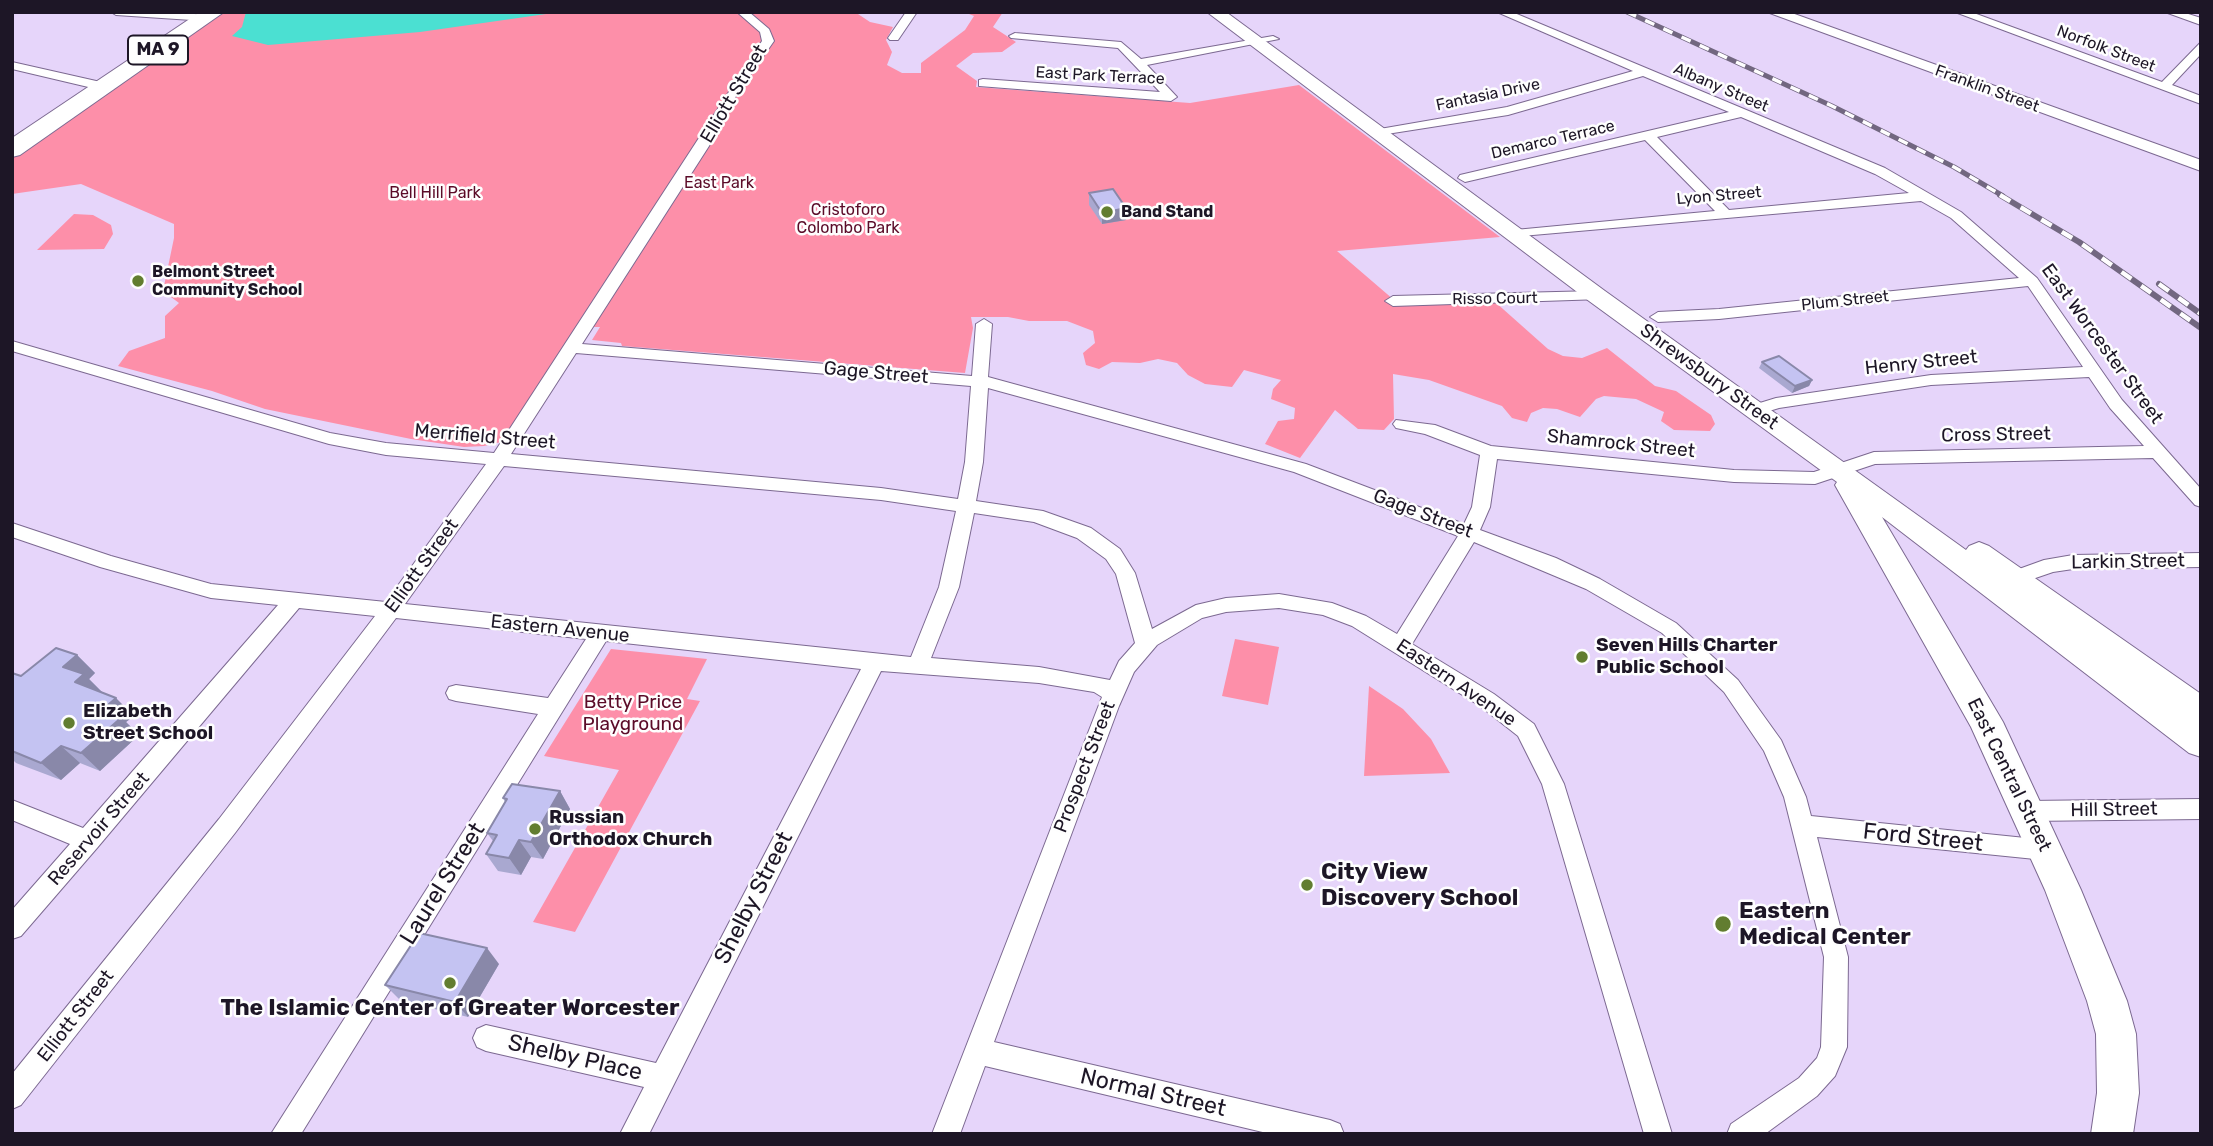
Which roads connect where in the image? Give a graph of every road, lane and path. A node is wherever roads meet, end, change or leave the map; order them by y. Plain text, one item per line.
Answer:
1 (116, 12) edge
2 (742, 12) edge
3 (912, 12) edge
4 (1215, 12) edge
5 (1236, 12) edge
6 (1502, 12) edge
7 (1774, 12) edge
8 (2170, 12) edge
9 (139, 13) edge
10 (1965, 13) edge
11 (211, 15) edge
12 (2201, 22) edge
13 (1015, 36) dead end
14 (894, 38) dead end
15 (1264, 40) junction
16 (2201, 45) edge
17 (2101, 46) dead end
18 (2084, 57) junction
19 (1138, 63) junction
20 (12, 65) edge
21 (1643, 72) junction
22 (983, 83) dead end
23 (101, 86) junction
24 (2163, 87) junction
25 (2201, 100) edge
26 (1742, 113) junction
27 (1389, 132) junction
28 (1649, 136) junction
29 (12, 150) edge
30 (2201, 166) edge
31 (1465, 178) junction
32 (1926, 196) junction
33 (1724, 213) junction
34 (1527, 232) junction
35 (2032, 281) junction
36 (1597, 296) junction
37 (1393, 301) dead end
38 (1658, 317) junction
39 (984, 324) dead end
40 (12, 346) edge
41 (573, 348) junction
42 (2092, 372) junction
43 (978, 380) junction
44 (1766, 407) junction
45 (1402, 425) dead end
46 (1489, 452) junction
47 (2156, 452) junction
48 (1842, 457) junction
49 (499, 459) junction
50 (2201, 501) edge
51 (966, 505) junction
52 (13, 531) edge
53 (1470, 532) junction
54 (1928, 540) junction
55 (1884, 542) junction
56 (2201, 560) edge
57 (2015, 578) junction
58 (294, 600) junction
59 (390, 611) junction
60 (600, 634) junction
61 (1146, 644) junction
62 (1401, 645) junction
63 (875, 662) junction
64 (919, 663) junction
65 (456, 693) dead end
66 (1114, 693) junction
67 (555, 708) junction
68 (2201, 712) edge
69 (2201, 743) edge
70 (2201, 809) edge
71 (12, 810) edge
72 (2027, 811) junction
73 (1802, 825) junction
74 (89, 841) junction
75 (2045, 850) junction
76 (12, 928) edge
77 (486, 1038) dead end
78 (976, 1051) junction
79 (663, 1078) junction
80 (12, 1096) edge
81 (285, 1134) edge
82 (634, 1134) edge
83 (946, 1134) edge
84 (1330, 1134) edge
85 (1658, 1134) edge
86 (1741, 1134) edge
87 (2112, 1134) edge

1 - 9 street
2 - 41 street, Elliott Street
3 - 14 street
4 - 15 main road, Shrewsbury Street
5 - 15 main road, Shrewsbury Street
6 - 21 street, Albany Street
7 - 30 main road, Franklin Street
8 - 12 street
9 - 11 street
10 - 18 street, Norfolk Street
11 - 23 highway, MA 9
13 - 19 street
15 - 19 street
15 - 27 main road, Shrewsbury Street
16 - 24 street
17 - 18 street
18 - 24 street, Norfolk Street
19 - 22 street, East Park Terrace
20 - 23 street
21 - 26 street, Albany Street
21 - 27 street, Fantasia Drive
23 - 29 highway, MA 9
24 - 25 street, Norfolk Street
26 - 28 street, Demarco Terrace
26 - 32 street, Albany Street
27 - 31 main road, Shrewsbury Street
27 - 34 main road, Shrewsbury Street
28 - 31 street, Demarco Terrace
28 - 33 street
31 - 34 main road, Shrewsbury Street
32 - 33 street, Lyon Street
32 - 35 street, East Worcester Street
33 - 34 street, Lyon Street
34 - 36 main road, Shrewsbury Street
34 - 38 main road, Shrewsbury Street
35 - 38 street, Plum Street
35 - 42 street, East Worcester Street
36 - 37 street, Risso Court
36 - 44 main road, Shrewsbury Street
38 - 44 main road, Shrewsbury Street
39 - 43 street
40 - 49 street, Merrifield Street
41 - 43 street, Gage Street
41 - 49 street, Elliott Street
42 - 44 street, Henry Street
42 - 47 street, East Worcester Street
43 - 51 street
43 - 53 street, Gage Street
44 - 48 main road, Shrewsbury Street
45 - 46 street, Shamrock Street
46 - 48 street, Shamrock Street
46 - 53 street
47 - 48 street, Cross Street
47 - 50 street, East Worcester Street
48 - 54 main road, Shrewsbury Street
48 - 55 main road, East Central Street
48 - 57 main road, Shrewsbury Street
49 - 51 street, Merrifield Street
49 - 59 street, Elliott Street
51 - 61 street
51 - 64 street
52 - 58 street, Eastern Avenue
53 - 62 street
53 - 73 street, Gage Street
54 - 55 main road
54 - 69 main road, Shrewsbury Street
55 - 72 main road, East Central Street
56 - 57 street, Larkin Street
57 - 68 main road, Shrewsbury Street
58 - 59 street, Eastern Avenue
58 - 74 street, Reservoir Street
59 - 60 street, Eastern Avenue
59 - 80 street, Elliott Street
60 - 63 street, Eastern Avenue
60 - 67 street, Laurel Street
61 - 62 street, Eastern Avenue
61 - 66 street, Prospect Street
62 - 85 street, Eastern Avenue
63 - 64 street, Eastern Avenue
63 - 79 street, Shelby Street
64 - 66 street, Eastern Avenue
65 - 67 street
66 - 78 street, Prospect Street
67 - 81 street, Laurel Street
70 - 72 street, Hill Street
71 - 74 street
72 - 75 main road, East Central Street
73 - 75 street, Ford Street
73 - 86 street, Gage Street
74 - 76 street, Reservoir Street
75 - 87 main road, East Central Street
77 - 79 street, Shelby Place
78 - 83 street, Prospect Street
78 - 84 street, Normal Street
79 - 82 street, Shelby Street

